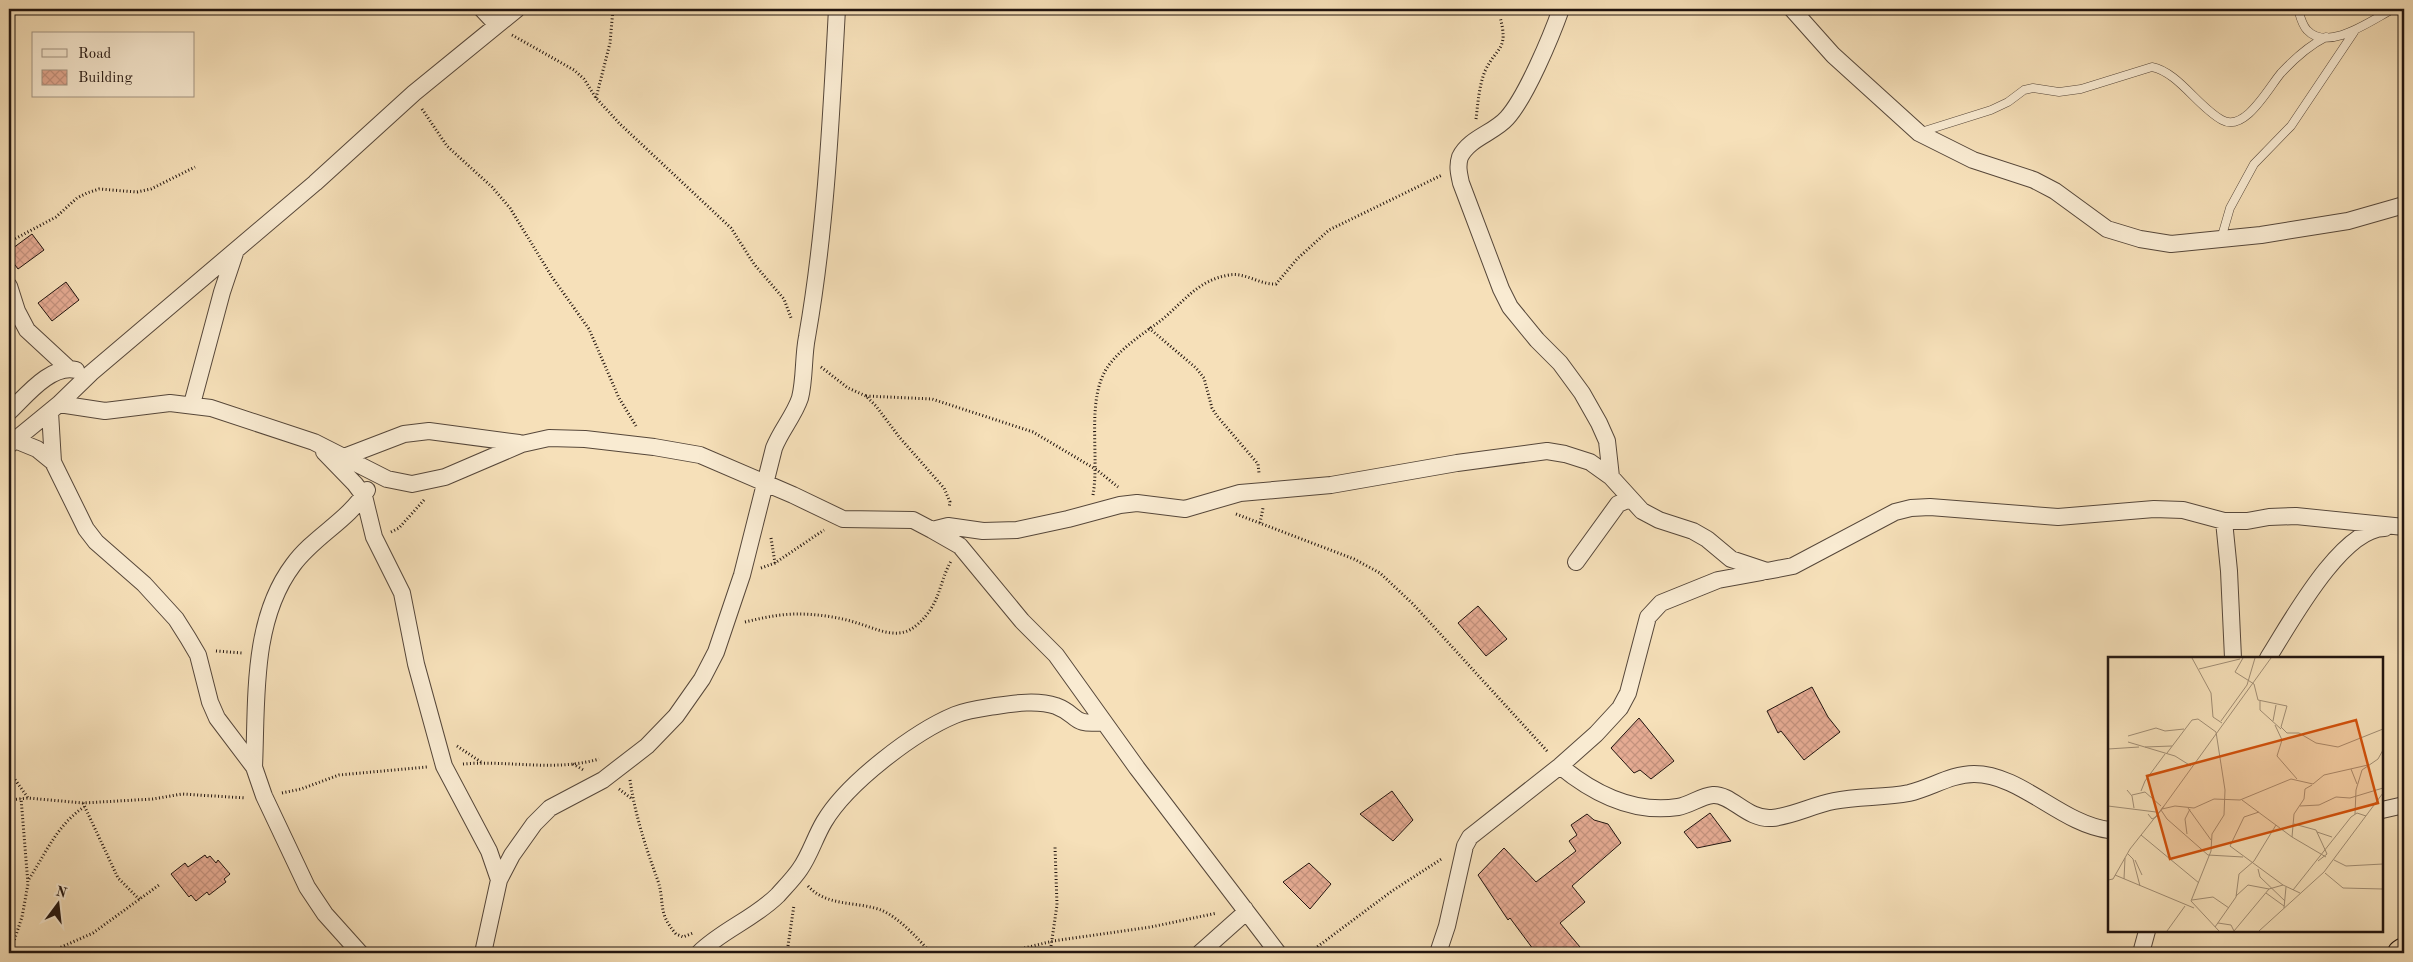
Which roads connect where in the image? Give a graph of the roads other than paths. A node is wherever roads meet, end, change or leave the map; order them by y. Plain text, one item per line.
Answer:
1 (482, 9) edge
2 (517, 9) edge
3 (837, 9) edge
4 (1561, 9) edge
5 (1792, 9) edge
6 (2298, 9) edge
7 (2393, 9) edge
8 (497, 25) junction
9 (2354, 32) junction
10 (2326, 37) junction
11 (1919, 133) junction
12 (2404, 206) edge
13 (2221, 238) junction
14 (236, 250) junction
15 (9, 286) edge
16 (67, 367) junction
17 (91, 373) junction
18 (192, 404) junction
19 (55, 408) junction
20 (9, 412) edge
21 (12, 442) edge
22 (314, 442) junction
23 (522, 444) junction
24 (344, 456) junction
25 (53, 462) junction
26 (377, 474) junction
27 (1611, 477) junction
28 (766, 485) junction
29 (364, 496) junction
30 (1630, 499) junction
31 (2224, 521) junction
32 (940, 528) junction
33 (2404, 528) edge
34 (1576, 562) dead end
35 (1766, 571) junction
36 (2233, 657) edge
37 (2269, 657) edge
38 (1104, 722) junction
39 (1560, 766) junction
40 (254, 767) junction
41 (2404, 805) edge
42 (2383, 810) edge
43 (2108, 830) edge
44 (499, 880) junction
45 (1245, 910) junction
46 (2147, 932) edge
47 (704, 948) edge
48 (1441, 951) edge
49 (2404, 951) edge
50 (360, 953) edge
51 (483, 953) edge
52 (1200, 953) edge
53 (1278, 953) edge
54 (2140, 953) edge
55 (2401, 953) edge

1 - 8 street
2 - 8 street
3 - 28 street
4 - 27 street
5 - 11 street
6 - 10 lane
7 - 9 lane
8 - 14 street
9 - 10 lane
9 - 13 lane
10 - 11 lane
11 - 13 street
12 - 13 street
14 - 17 street
14 - 18 street
15 - 16 street
16 - 17 street
16 - 20 street
17 - 19 street
18 - 19 street
18 - 22 street
19 - 21 street
19 - 25 street
21 - 25 street
22 - 24 street
22 - 29 street
23 - 24 street
23 - 26 street
23 - 28 street
24 - 26 street
25 - 40 street
26 - 29 street
27 - 30 street
27 - 32 street
28 - 32 street
28 - 44 street
29 - 40 street
29 - 44 street
30 - 34 street
30 - 35 street
31 - 33 street
31 - 35 street
31 - 36 street
32 - 38 street
33 - 37 street
35 - 39 street
38 - 45 street
38 - 47 street
39 - 43 street
39 - 48 street
40 - 50 street
41 - 42 street
44 - 51 street
45 - 52 street
45 - 53 street
46 - 54 street
49 - 55 highway

